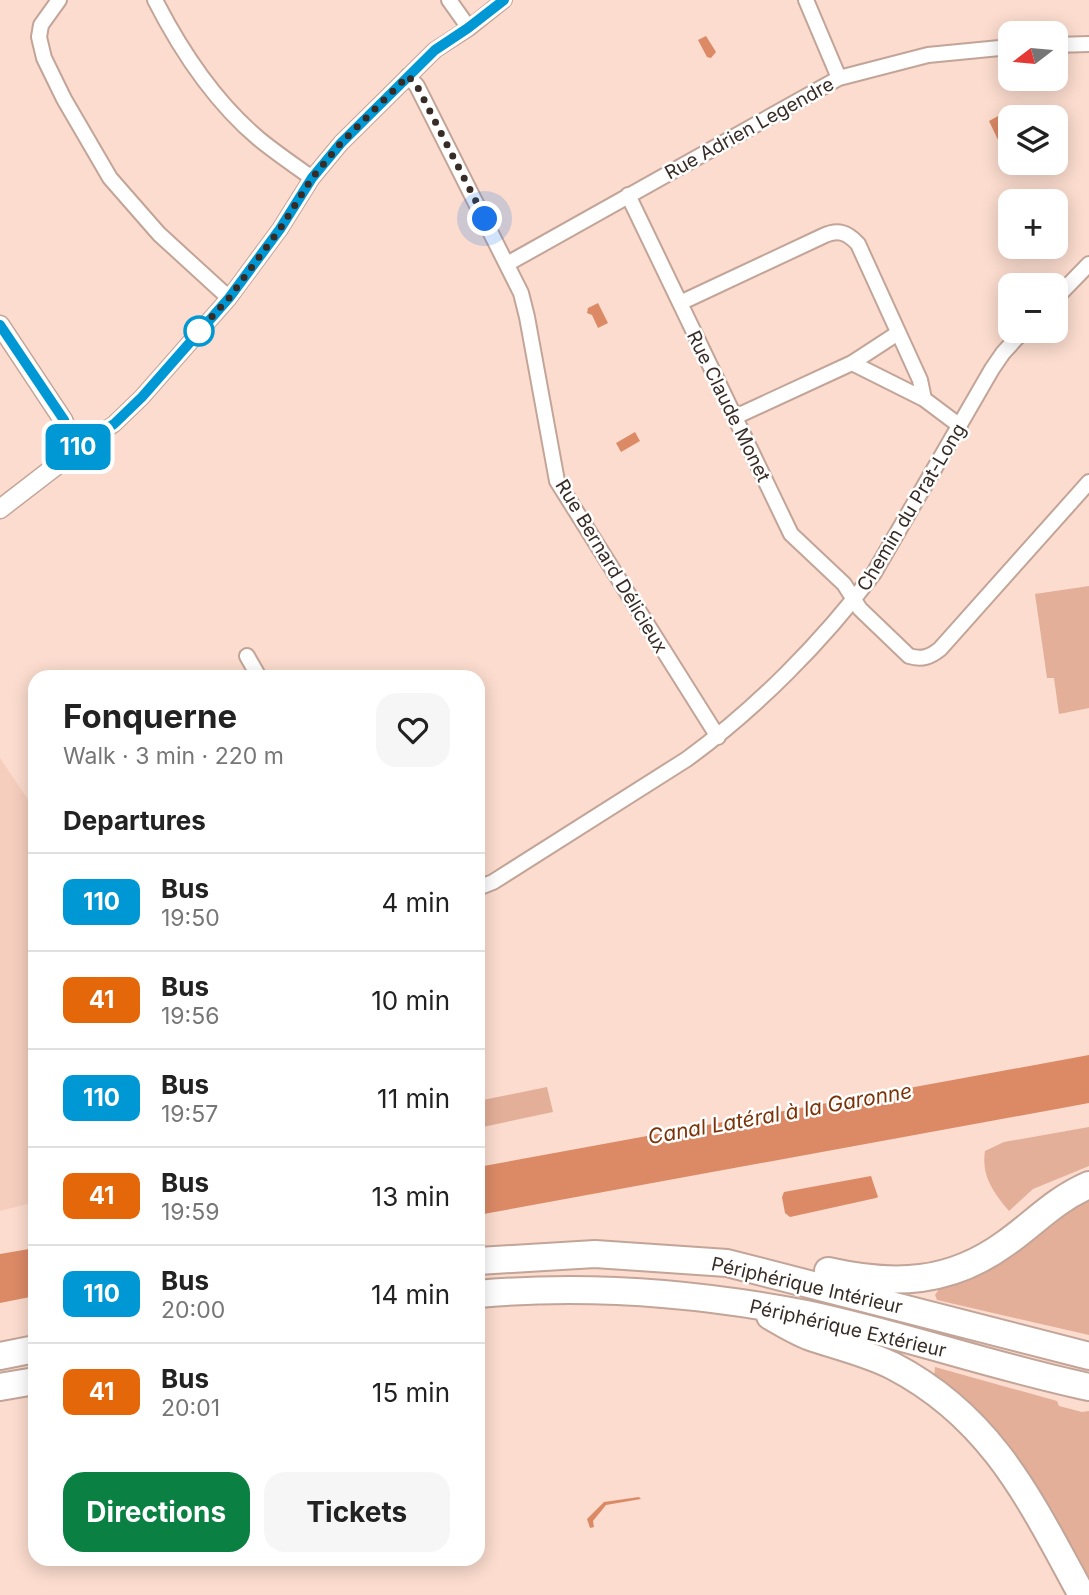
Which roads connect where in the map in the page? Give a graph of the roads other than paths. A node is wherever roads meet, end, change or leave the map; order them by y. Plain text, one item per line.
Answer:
1 (59, 0) edge
2 (155, 0) edge
3 (449, 0) edge
4 (504, 0) edge
5 (806, 0) edge
6 (468, 28) junction
7 (1089, 44) edge
8 (1068, 45) edge
9 (998, 48) edge
10 (408, 76) junction
11 (839, 78) junction
12 (312, 178) junction
13 (628, 195) junction
14 (508, 264) junction
15 (1089, 264) edge
16 (1068, 286) edge
17 (229, 298) junction
18 (680, 303) junction
19 (0, 325) edge
20 (898, 333) junction
21 (1012, 343) edge
22 (852, 363) junction
23 (924, 399) junction
24 (735, 417) junction
25 (960, 426) junction
26 (73, 441) junction
27 (1089, 482) edge
28 (0, 509) edge
29 (854, 599) junction
30 (247, 656) dead end
31 (255, 670) edge
32 (718, 737) junction
33 (485, 885) edge
34 (1089, 1185) edge
35 (485, 1261) edge
36 (727, 1263) junction
37 (485, 1293) edge
38 (750, 1305) junction
39 (28, 1350) edge
40 (0, 1356) edge
41 (1089, 1356) edge
42 (28, 1382) edge
43 (0, 1387) edge
44 (1089, 1387) edge
45 (1082, 1595) edge

1 - 17 street
2 - 12 street
3 - 6 street
4 - 6 street
5 - 11 street
6 - 10 street
7 - 8 street
9 - 11 street, Rue Adrien Legendre
10 - 12 street
10 - 14 street, Rue Bernard Délicieux
11 - 13 street, Rue Adrien Legendre
12 - 17 street
13 - 14 street, Rue Adrien Legendre
13 - 18 street, Rue Claude Monet
14 - 32 street, Rue Bernard Délicieux
15 - 16 street
17 - 26 street
18 - 20 street
18 - 24 street, Rue Claude Monet
19 - 26 street
20 - 22 street
20 - 23 street
21 - 25 street, Chemin du Prat-Long
22 - 23 street
22 - 24 street
23 - 25 street
24 - 29 street, Rue Claude Monet
25 - 29 street, Chemin du Prat-Long
26 - 28 street
27 - 29 street, Rue Claude Monet
29 - 32 street, Chemin du Prat-Long
30 - 31 street
32 - 33 street, Chemin du Prat-Long
34 - 36 highway
35 - 36 highway, Périphérique Intérieur
36 - 41 highway, Périphérique Intérieur
37 - 38 highway, Périphérique Extérieur
38 - 44 highway, Périphérique Extérieur
38 - 45 highway
39 - 40 highway
42 - 43 highway

